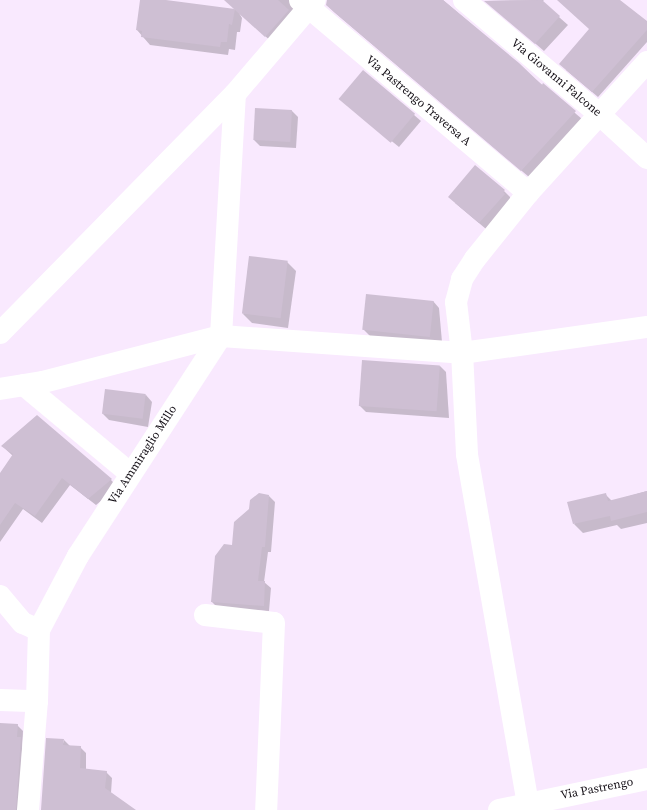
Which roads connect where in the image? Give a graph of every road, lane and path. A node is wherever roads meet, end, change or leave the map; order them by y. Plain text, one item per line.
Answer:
1 (464, 0) edge
2 (308, 3) edge
3 (647, 62) edge
4 (235, 94) junction
5 (600, 115) junction
6 (647, 158) edge
7 (528, 193) junction
8 (647, 327) edge
9 (0, 333) edge
10 (221, 336) junction
11 (462, 353) junction
12 (24, 385) junction
13 (0, 390) edge
14 (131, 474) junction
15 (0, 596) edge
16 (205, 615) dead end
17 (39, 630) junction
18 (0, 700) edge
19 (37, 702) junction
20 (647, 779) edge
21 (528, 806) edge
22 (28, 810) edge
23 (266, 810) edge
24 (499, 810) edge

1 - 5 street, Via Giovanni Falcone
2 - 4 street
2 - 7 street, Via Pastrengo Traversa A
3 - 5 street
4 - 9 street
4 - 10 street, Via Ammiraglio Millo
5 - 6 street, Via Giovanni Falcone
5 - 7 street
7 - 11 street
8 - 11 street
10 - 11 street
10 - 12 street
10 - 14 street, Via Ammiraglio Millo
11 - 21 street
12 - 13 street
12 - 14 street
14 - 17 street, Via Ammiraglio Millo
15 - 17 street
16 - 23 street
17 - 19 street, Via Ammiraglio Millo
18 - 19 street
19 - 22 street, Via Ammiraglio Millo
20 - 21 street, Via Pastrengo
21 - 24 street, Via Pastrengo

